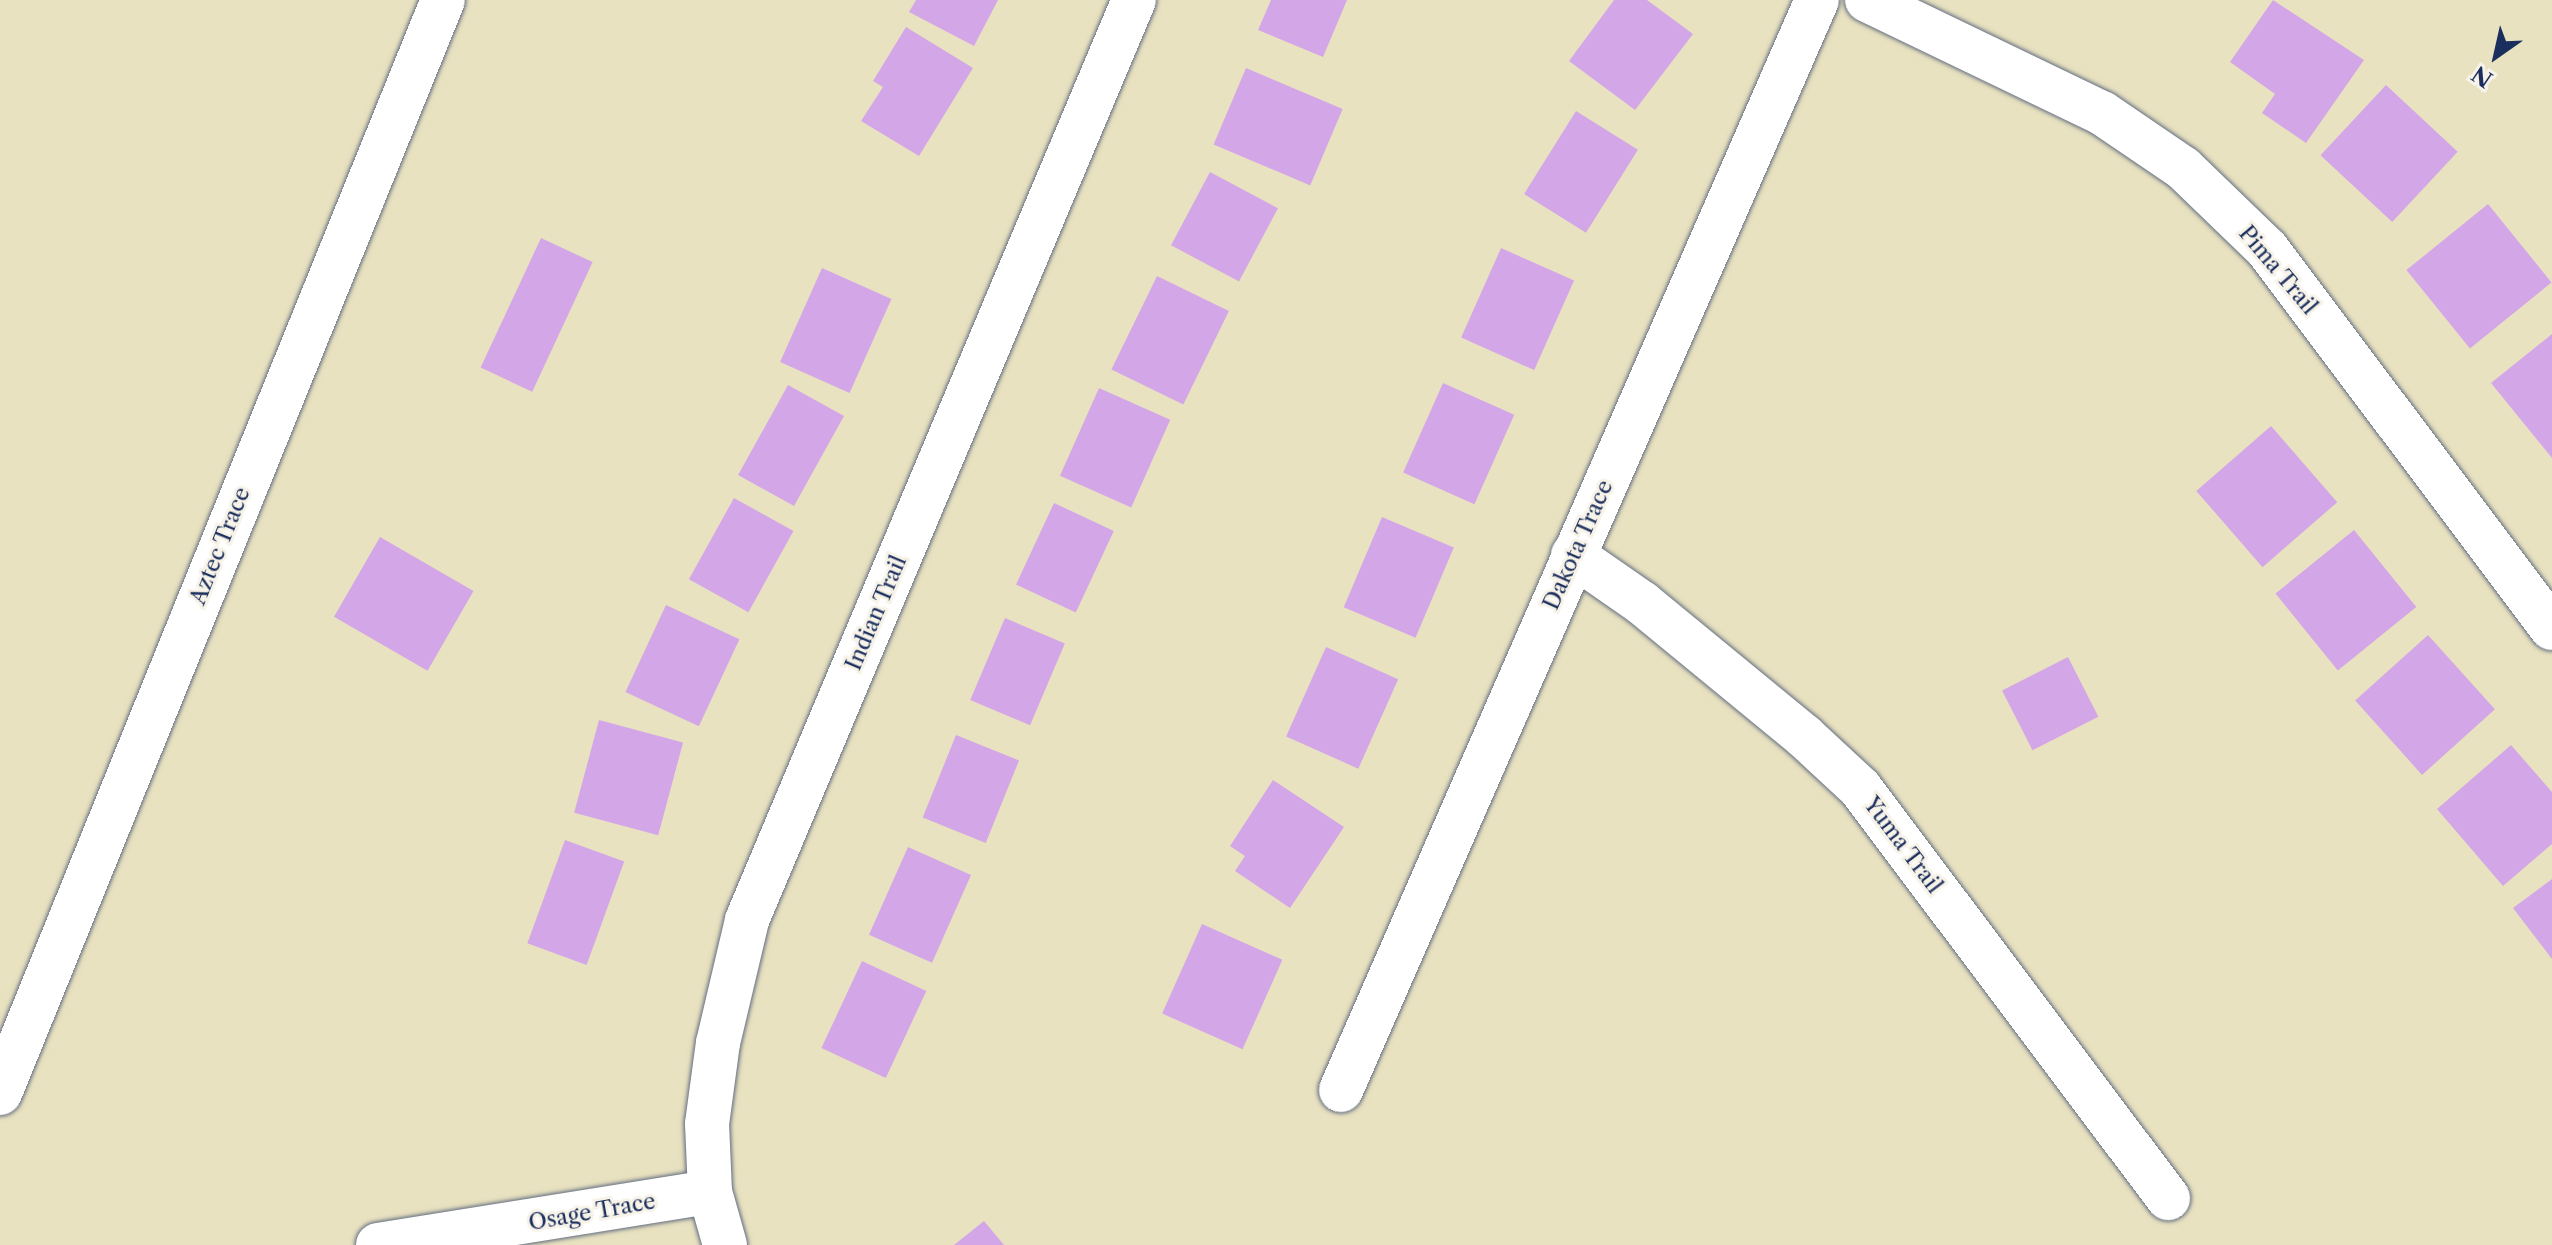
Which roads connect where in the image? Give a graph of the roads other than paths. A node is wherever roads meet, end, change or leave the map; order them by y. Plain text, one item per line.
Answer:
1 (443, 0) edge
2 (1134, 0) edge
3 (1817, 0) edge
4 (1867, 0) edge
5 (1573, 555) junction
6 (2552, 628) edge
7 (1341, 1090) dead end
8 (0, 1093) edge
9 (710, 1192) junction
10 (2168, 1198) dead end
11 (378, 1245) edge
12 (725, 1245) edge

1 - 8 street, Aztec Trace
2 - 9 street, Indian Trail
3 - 5 street, Dakota Trace
4 - 6 street, Pima Trail
5 - 7 street, Dakota Trace
5 - 10 street, Yuma Trail
9 - 11 street, Osage Trace
9 - 12 street, Indian Trail

